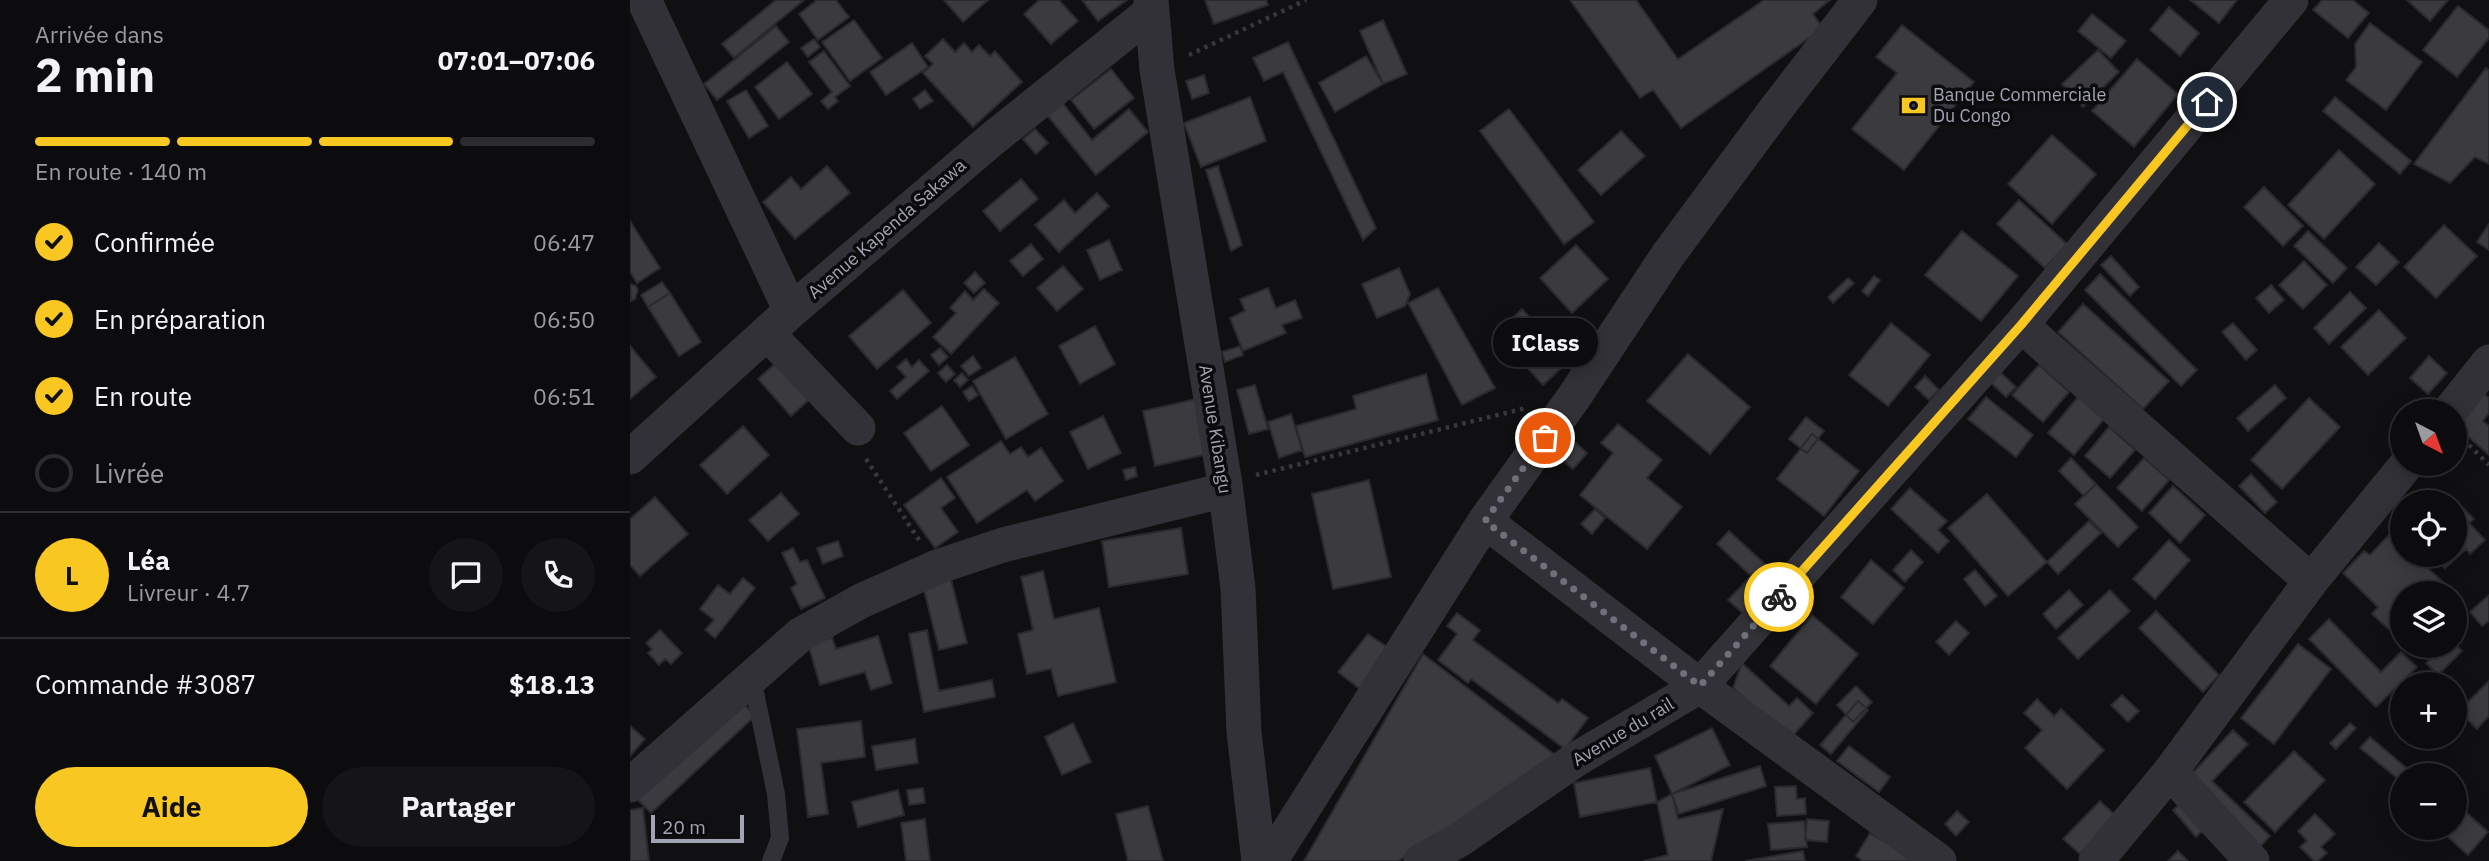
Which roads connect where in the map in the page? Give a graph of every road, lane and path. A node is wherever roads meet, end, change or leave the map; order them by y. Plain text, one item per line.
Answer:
1 (644, 0) edge
2 (1306, 0) edge
3 (1860, 0) edge
4 (2291, 0) edge
5 (1152, 5) edge
6 (1157, 70) junction
7 (779, 322) junction
8 (2021, 325) junction
9 (2489, 362) edge
10 (1574, 397) junction
11 (2460, 399) edge
12 (858, 428) joint
13 (2468, 444) edge
14 (630, 457) edge
15 (2489, 465) edge
16 (2397, 476) edge
17 (1225, 487) junction
18 (1485, 521) junction
19 (937, 567) junction
20 (2311, 581) junction
21 (752, 678) junction
22 (1700, 686) junction
23 (2170, 772) junction
24 (630, 785) edge
25 (771, 861) edge
26 (1259, 861) edge
27 (1270, 861) edge
28 (1421, 861) edge
29 (1939, 861) edge
30 (2096, 861) edge
31 (2252, 861) edge

1 - 7 street
2 - 6 path
3 - 10 street
4 - 8 street, Avenue du rail
5 - 6 street, Avenue Kibangu
5 - 7 street, Avenue Kapenda Sakawa
6 - 17 street, Avenue Kibangu
7 - 12 street
7 - 14 street, Avenue Kapenda Sakawa
8 - 20 street
8 - 22 street, Avenue du rail
9 - 11 street
10 - 17 path
10 - 18 street
12 - 19 path
13 - 15 path
16 - 20 street
17 - 19 street
17 - 26 street, Avenue Kibangu
18 - 22 street
18 - 27 street
19 - 21 street
20 - 23 street
21 - 24 street
21 - 25 lane
22 - 28 street, Avenue du rail
22 - 29 street
23 - 30 street
23 - 31 street

